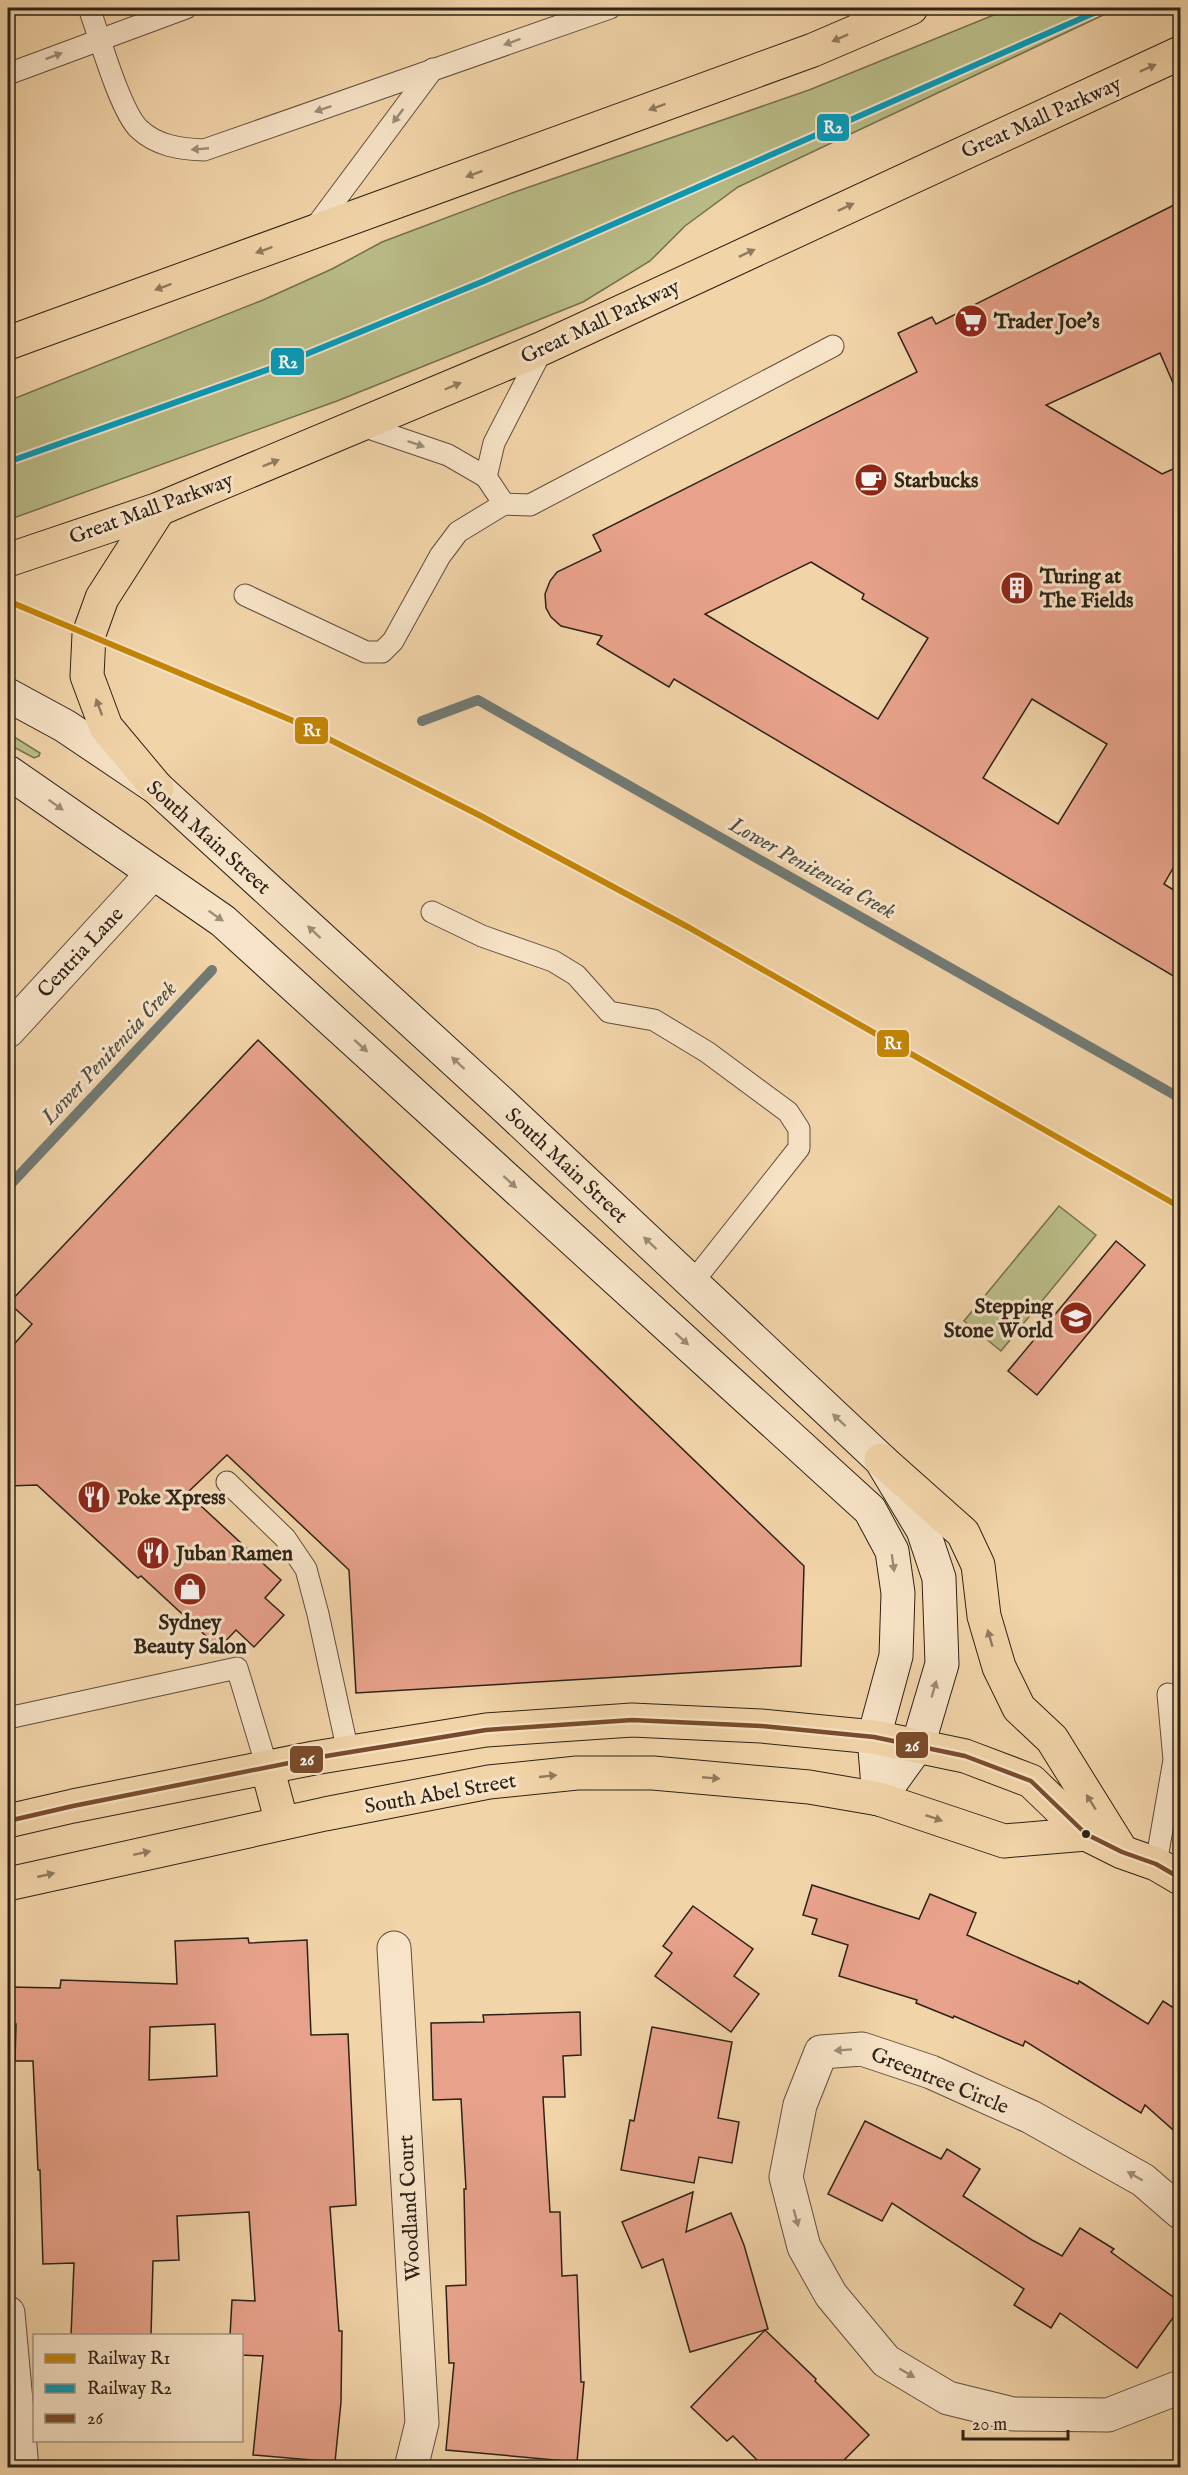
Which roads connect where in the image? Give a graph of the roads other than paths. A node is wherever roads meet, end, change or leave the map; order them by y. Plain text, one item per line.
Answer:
1 (90, 8) edge
2 (186, 8) edge
3 (610, 8) edge
4 (856, 8) edge
5 (902, 11) edge
6 (100, 38) junction
7 (1180, 54) edge
8 (432, 69) junction
9 (8, 74) edge
10 (310, 234) junction
11 (8, 343) edge
12 (833, 346) dead end
13 (543, 348) junction
14 (360, 425) junction
15 (486, 477) junction
16 (504, 504) junction
17 (159, 509) junction
18 (8, 560) edge
19 (245, 595) dead end
20 (8, 695) edge
21 (8, 772) edge
22 (157, 788) junction
23 (153, 873) junction
24 (432, 912) dead end
25 (8, 1031) edge
26 (501, 1103) junction
27 (467, 1143) junction
28 (692, 1283) junction
29 (881, 1460) junction
30 (227, 1482) dead end
31 (1168, 1694) dead end
32 (8, 1718) edge
33 (874, 1737) junction
34 (918, 1745) junction
35 (348, 1752) junction
36 (267, 1767) junction
37 (879, 1799) junction
38 (8, 1821) edge
39 (282, 1823) junction
40 (1086, 1834) junction
41 (1122, 1852) junction
42 (1168, 1871) edge
43 (8, 1884) edge
44 (394, 1948) dead end
45 (1180, 2212) edge
46 (8, 2313) edge
47 (1180, 2387) edge
48 (22, 2468) edge
49 (411, 2468) edge

1 - 6 lane
2 - 6 lane
3 -> 8 lane
4 - 5 lane
5 -> 10 main road
8 -> 6 lane
9 -> 6 lane
13 -> 7 main road, Great Mall Parkway
8 -> 10 lane
10 -> 11 main road
12 - 16 lane
14 -> 13 main road, Great Mall Parkway
13 - 15 lane
14 -> 15 lane
17 -> 14 main road, Great Mall Parkway
15 - 16 lane
16 - 19 lane
17 - 18 main road, Great Mall Parkway
22 -> 17 main road
20 - 22 main road, South Main Street
21 -> 23 main road
26 -> 22 main road, South Main Street
23 - 25 main road, Centria Lane
23 -> 27 main road
24 - 28 lane
26 - 27 main road
28 -> 26 main road, South Main Street
27 -> 33 main road
29 -> 28 main road, South Main Street
34 -> 29 main road, South Main Street
41 -> 29 main road
30 - 35 lane
31 - 42 lane
32 - 36 lane
33 - 34 main road
33 - 35 main road
33 - 37 main road
34 - 37 main road, South Main Street
34 - 40 main road
35 - 36 main road
36 - 38 main road
36 - 39 main road
39 -> 37 main road, South Abel Street
37 -> 40 main road
43 -> 39 main road, South Abel Street
40 - 41 main road
41 - 42 main road
44 - 49 main road, Woodland Court
45 -> 47 main road, Greentree Circle
46 - 48 main road

